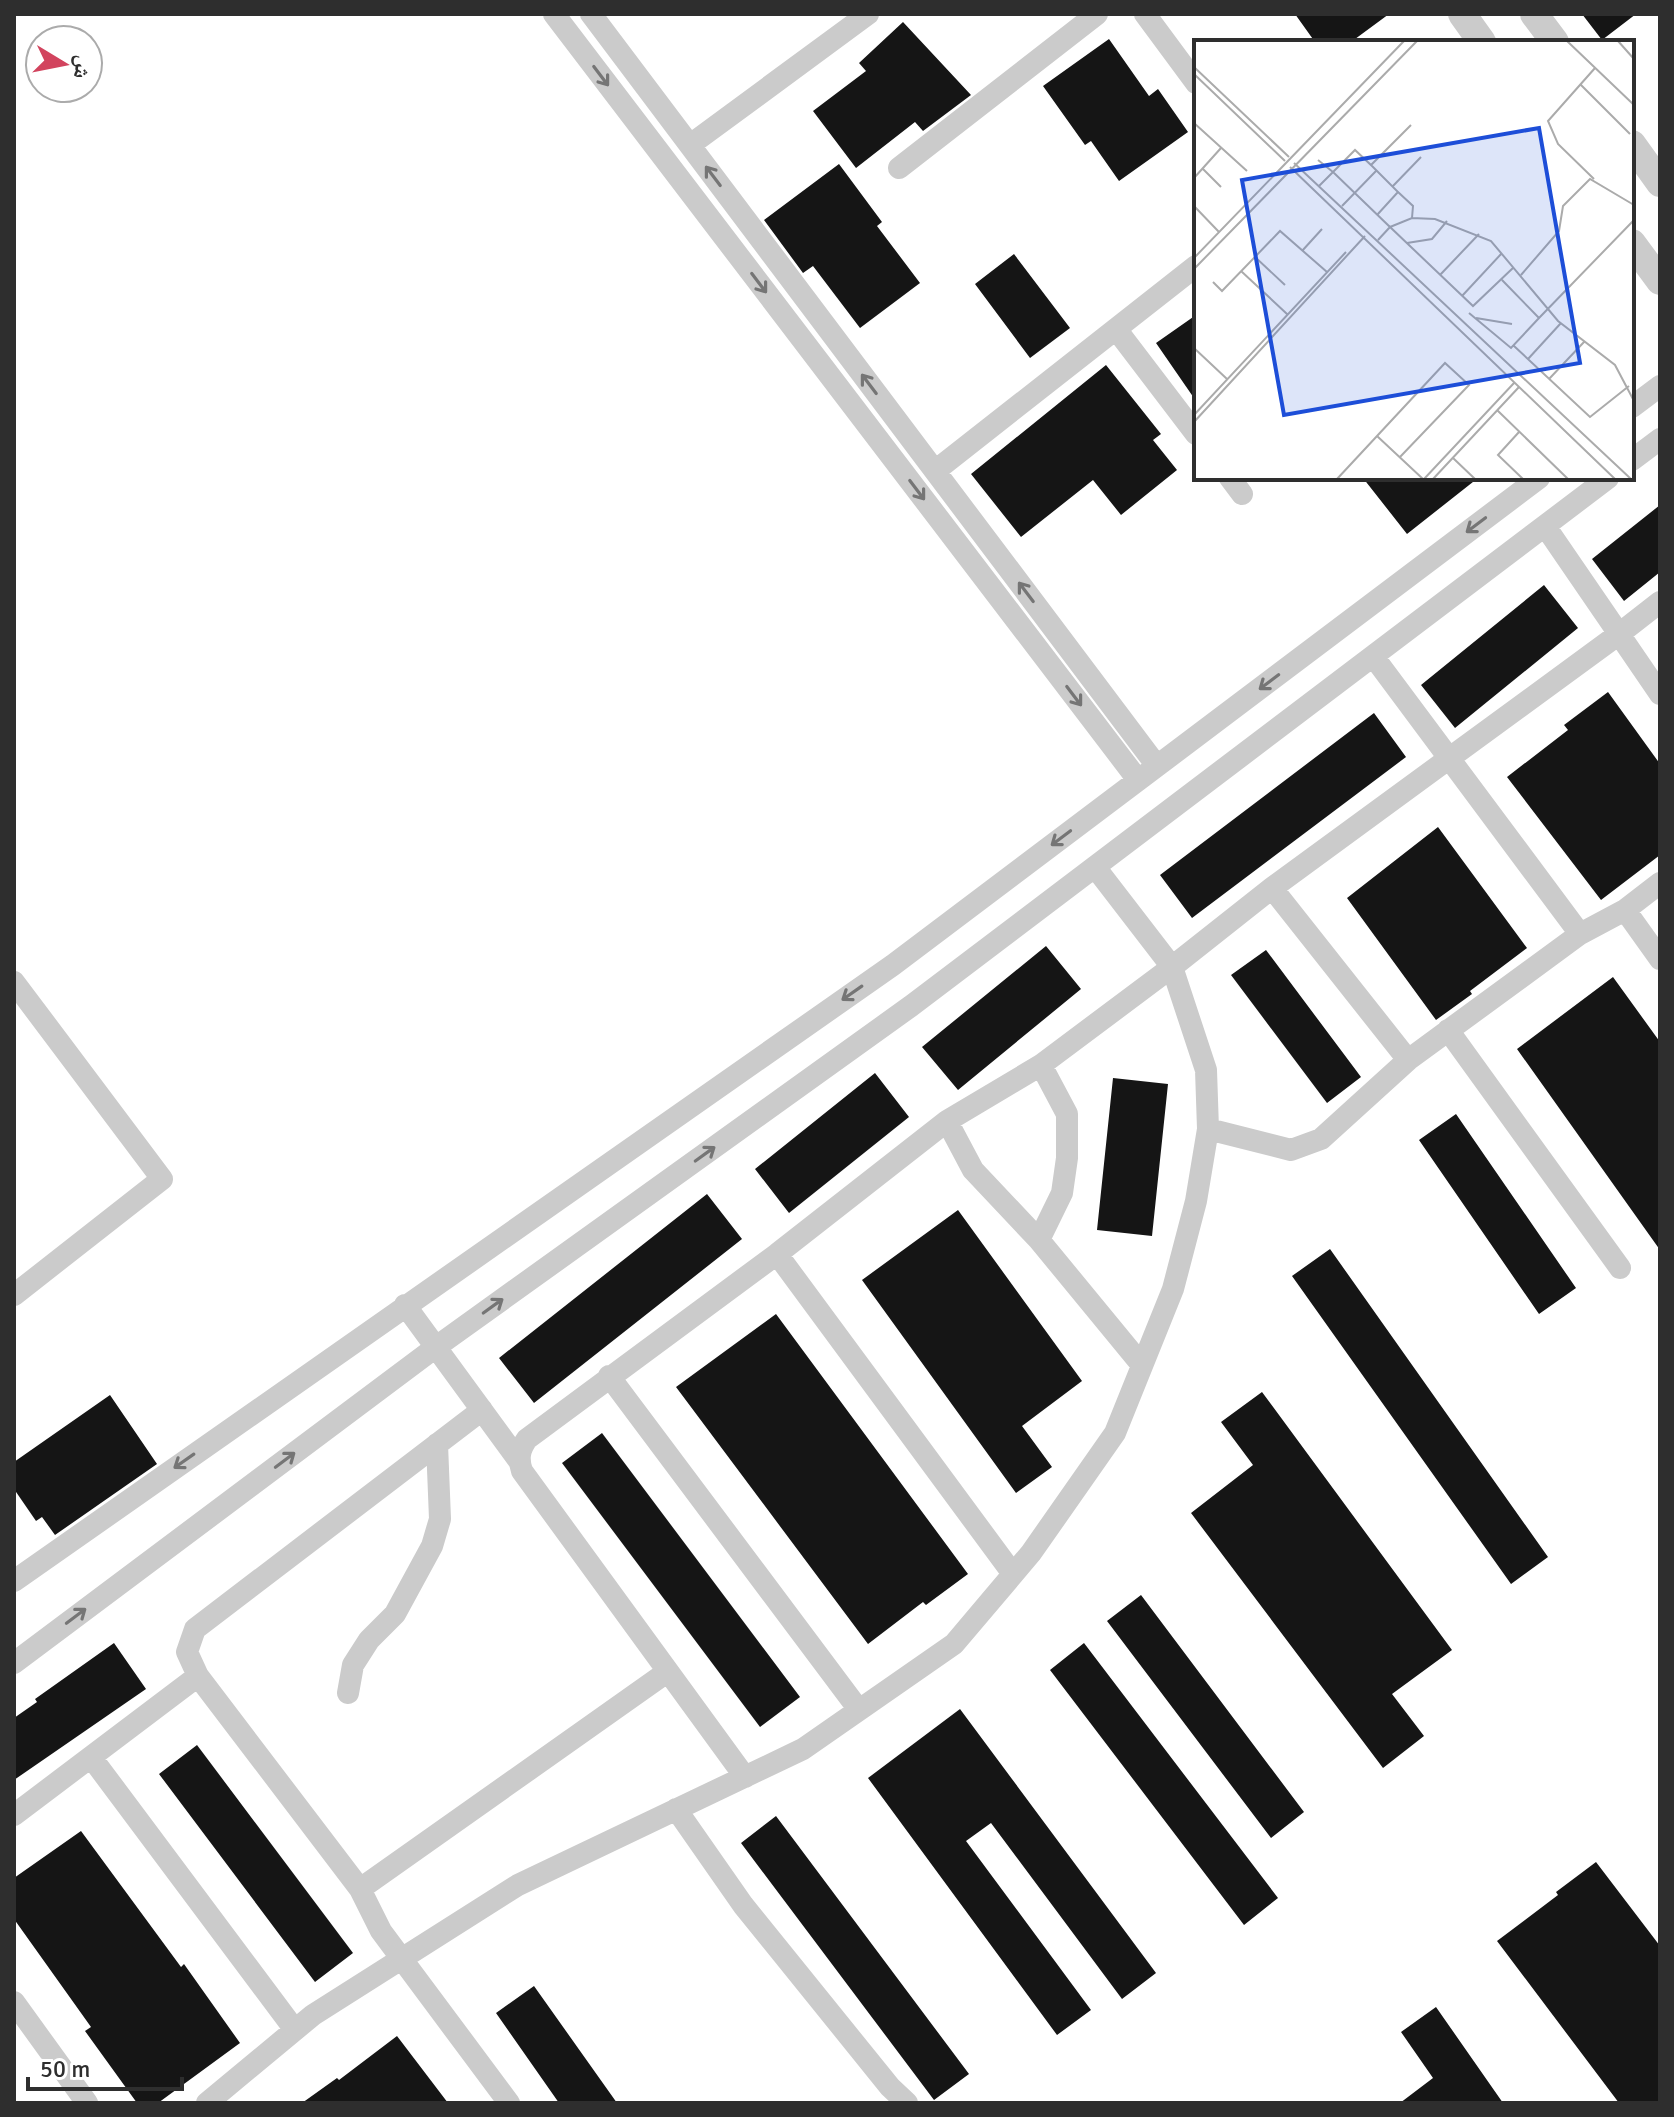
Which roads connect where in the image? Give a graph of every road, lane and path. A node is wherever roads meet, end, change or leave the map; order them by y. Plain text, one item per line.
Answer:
1 (554, 14) edge
2 (591, 14) edge
3 (868, 14) edge
4 (1097, 14) edge
5 (1145, 14) edge
6 (1462, 14) edge
7 (1534, 14) edge
8 (1481, 40) edge
9 (1554, 40) edge
10 (1194, 80) edge
11 (690, 145) junction
12 (1634, 147) edge
13 (899, 168) dead end
14 (1660, 183) edge
15 (1634, 246) edge
16 (1194, 268) edge
17 (1660, 281) edge
18 (1116, 329) junction
19 (1660, 386) edge
20 (1634, 406) edge
21 (1194, 431) edge
22 (1660, 439) edge
23 (1634, 458) edge
24 (935, 471) junction
25 (1536, 480) edge
26 (1605, 480) edge
27 (1545, 526) junction
28 (1660, 602) edge
29 (1619, 634) junction
30 (1373, 656) junction
31 (1660, 694) edge
32 (1449, 759) junction
33 (1157, 766) junction
34 (1138, 780) junction
35 (1095, 867) junction
36 (1660, 883) edge
37 (1272, 888) junction
38 (1625, 910) junction
39 (1580, 934) junction
40 (1660, 959) edge
41 (1172, 967) junction
42 (14, 982) edge
43 (1448, 1030) junction
44 (1408, 1060) junction
45 (1041, 1065) junction
46 (947, 1121) junction
47 (1208, 1129) junction
48 (1039, 1240) junction
49 (777, 1254) junction
50 (1620, 1268) dead end
51 (14, 1295) edge
52 (405, 1305) junction
53 (436, 1347) junction
54 (1141, 1364) junction
55 (609, 1376) junction
56 (482, 1410) junction
57 (437, 1444) junction
58 (519, 1461) junction
59 (1013, 1574) junction
60 (14, 1581) edge
61 (14, 1663) edge
62 (667, 1672) junction
63 (198, 1676) junction
64 (348, 1693) dead end
65 (859, 1710) junction
66 (91, 1757) junction
67 (745, 1777) junction
68 (676, 1809) junction
69 (14, 1815) edge
70 (360, 1889) junction
71 (402, 1958) junction
72 (14, 2002) edge
73 (295, 2030) junction
74 (87, 2103) edge
75 (207, 2103) edge
76 (509, 2103) edge
77 (907, 2103) edge

1 -> 34 street
2 - 11 street
3 - 11 street
4 - 13 street
5 - 10 street
6 - 8 street
7 - 9 street
24 -> 11 street
12 - 14 street
15 - 17 street
16 - 18 street
18 - 21 street
18 - 24 street
19 - 20 street
22 - 23 street
33 -> 24 street
25 -> 33 street
26 - 27 street
27 - 29 street
27 - 30 street
28 - 29 street
29 - 31 street
29 - 32 street
30 - 32 street
30 - 35 street
32 - 37 street
32 - 39 street
33 - 34 street
34 -> 52 street
35 - 41 street
53 -> 35 street
36 - 38 street
37 - 41 street
37 - 44 street
38 - 39 street
38 - 40 street
39 - 43 street
41 - 45 street
41 - 47 street
42 - 51 street
43 - 44 street
43 - 50 street
44 - 47 street
45 - 46 street
45 - 48 street
46 - 48 street
46 - 49 street
47 - 54 street
48 - 54 street
49 - 55 street
49 - 59 street
52 - 53 street
52 -> 60 street
53 - 56 street
61 -> 53 street
54 - 59 street
55 - 58 street
55 - 65 street
56 - 57 street
56 - 58 street
57 - 63 street
57 - 64 street
58 - 62 street
59 - 65 street
62 - 67 street
62 - 70 street
63 - 66 street
63 - 70 street
65 - 67 street
66 - 69 street
66 - 73 street
67 - 68 street
68 - 71 street
68 - 77 street
70 - 71 street
71 - 73 street
71 - 76 street
72 - 74 street
73 - 75 street

